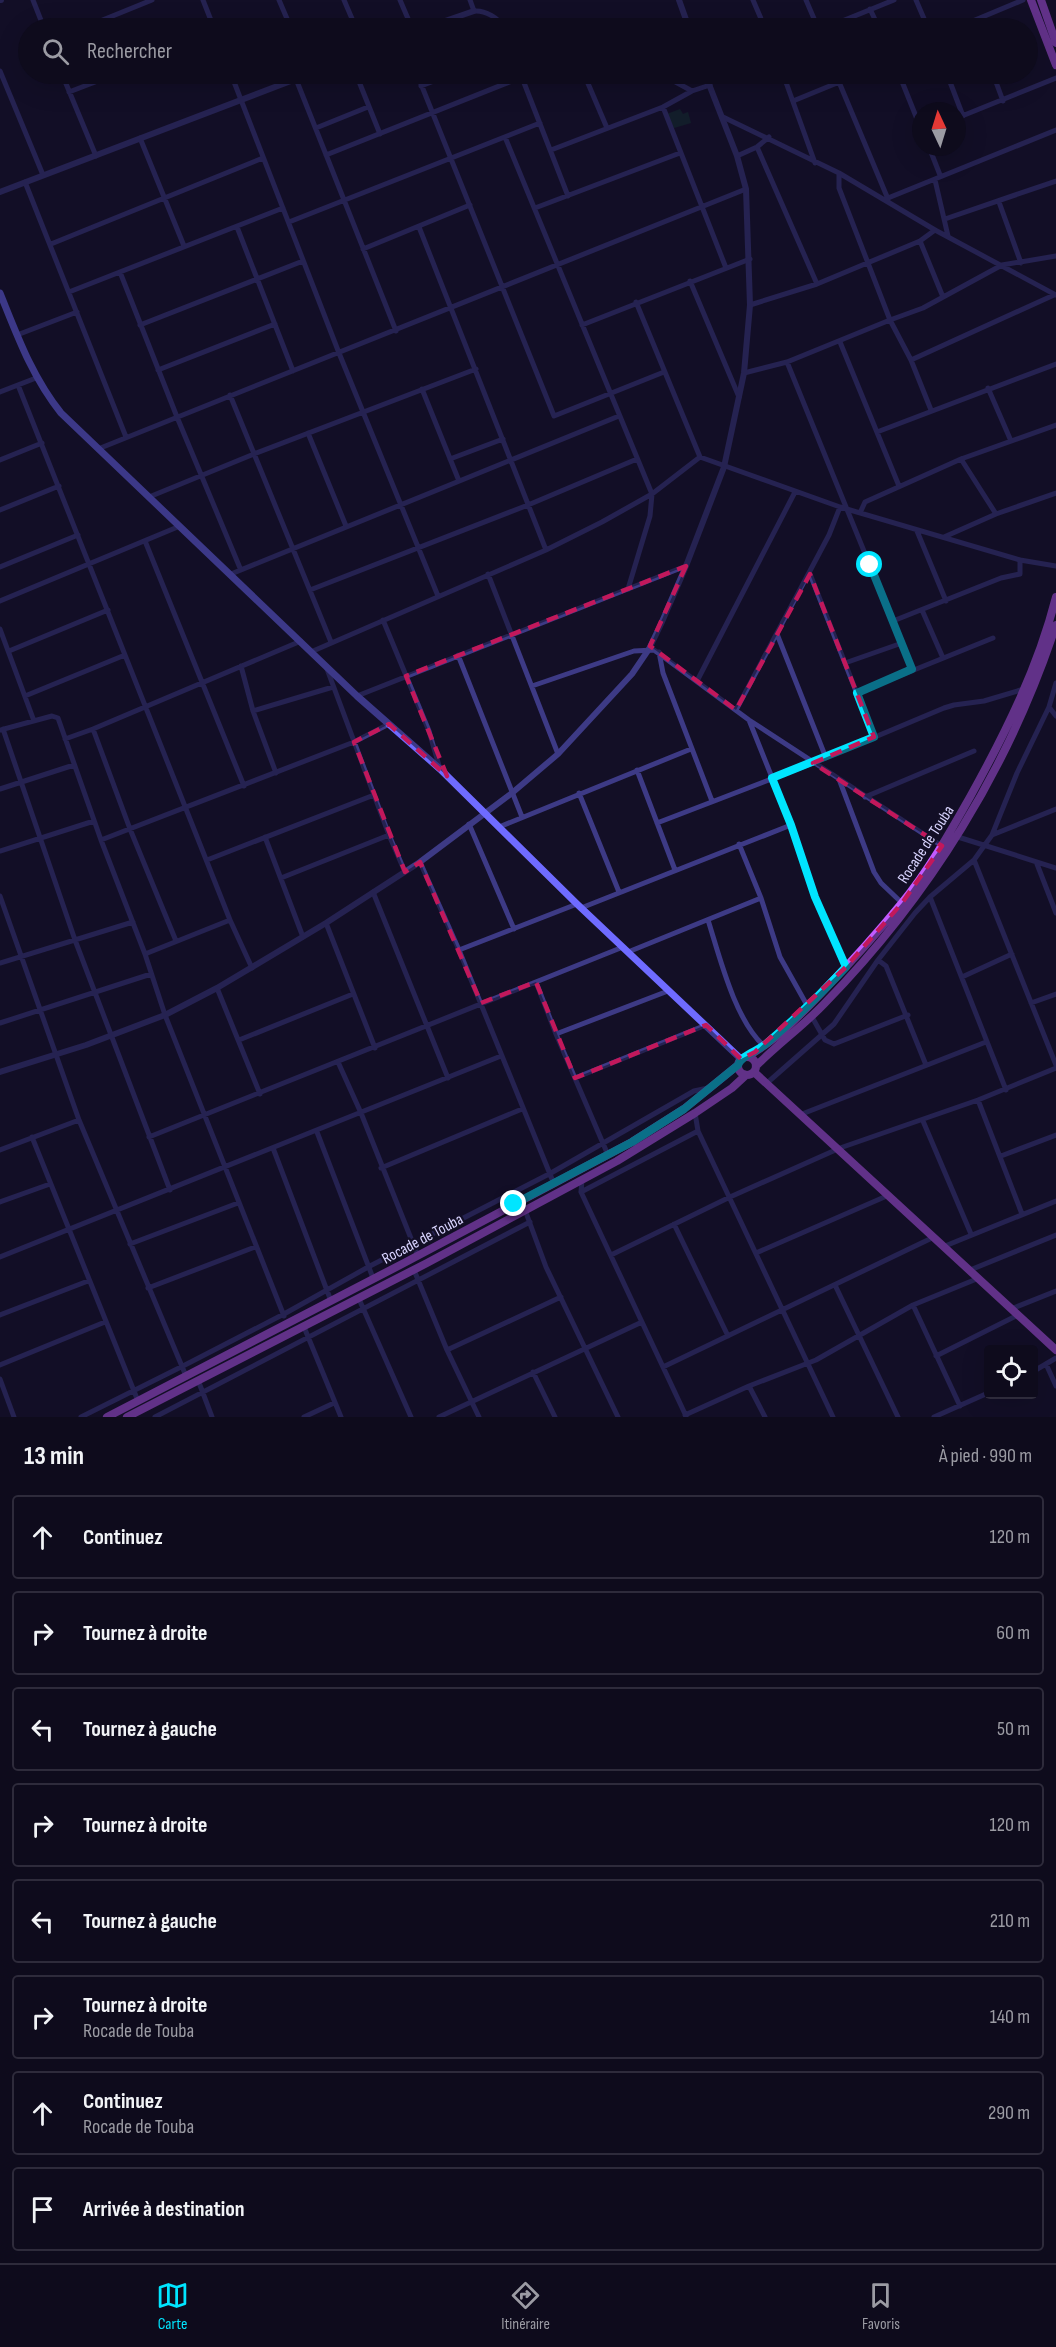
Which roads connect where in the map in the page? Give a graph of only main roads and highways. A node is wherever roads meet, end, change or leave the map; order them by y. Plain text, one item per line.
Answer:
1 (1031, 0) edge
2 (1041, 0) edge
3 (1038, 18) edge
4 (1038, 18) edge
5 (1056, 43) edge
6 (1056, 65) edge
7 (0, 292) edge
8 (1056, 597) edge
9 (1056, 625) edge
10 (909, 908) junction
11 (742, 1060) junction
12 (752, 1071) junction
13 (1056, 1350) edge
14 (107, 1417) edge
15 (127, 1417) edge

1 - 3 main road
2 - 5 main road
4 - 6 main road
7 - 11 main road
8 - 10 main road, Rocade de Touba
9 - 10 main road, Rocade de Touba
10 - 11 main road, Rocade de Touba
10 - 12 main road, Rocade de Touba
11 - 12 main road
11 - 12 main road
11 - 14 main road, Rocade de Touba
12 - 13 main road
12 - 15 main road, Rocade de Touba

